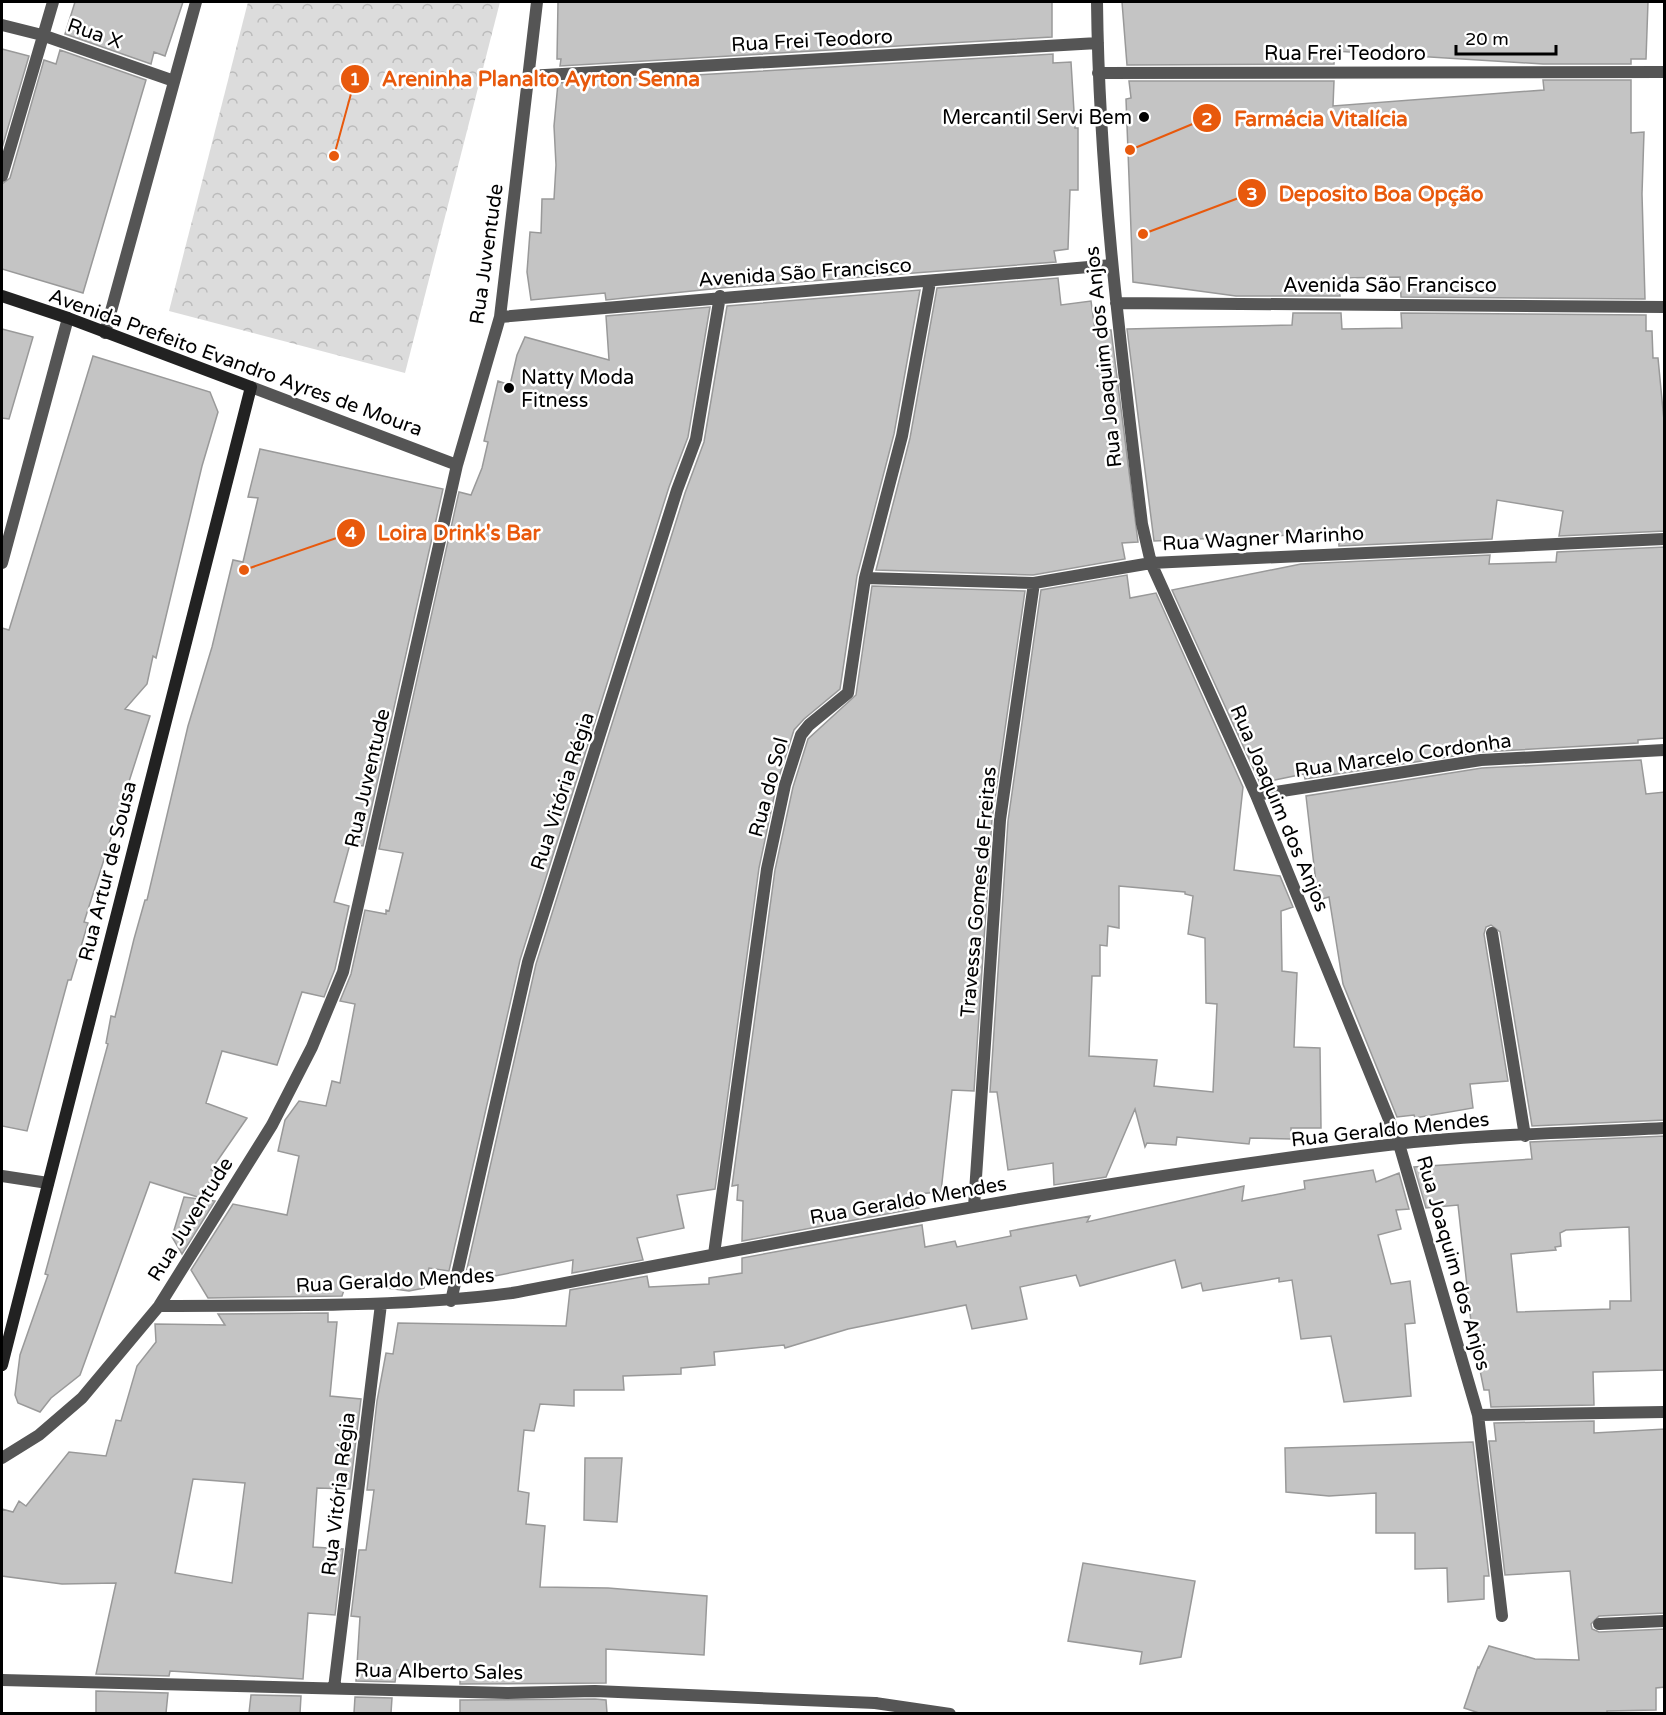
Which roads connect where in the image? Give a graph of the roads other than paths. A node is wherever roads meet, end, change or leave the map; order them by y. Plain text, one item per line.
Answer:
1 (53, 2) edge
2 (196, 2) edge
3 (537, 2) edge
4 (1097, 2) edge
5 (2, 25) edge
6 (42, 35) junction
7 (1098, 43) junction
8 (1665, 72) edge
9 (1098, 73) junction
10 (528, 76) junction
11 (174, 81) junction
12 (2, 176) edge
13 (1112, 265) junction
14 (930, 282) junction
15 (2, 296) edge
16 (720, 297) junction
17 (1116, 303) junction
18 (1665, 307) edge
19 (500, 317) junction
20 (68, 318) junction
21 (105, 333) junction
22 (251, 387) junction
23 (457, 465) junction
24 (1665, 539) edge
25 (2, 563) edge
26 (1151, 563) junction
27 (865, 578) junction
28 (1035, 583) junction
29 (1665, 750) edge
30 (1256, 795) junction
31 (1492, 933) dead end
32 (1665, 1128) edge
33 (1525, 1136) junction
34 (1398, 1144) junction
35 (2, 1176) edge
36 (48, 1183) junction
37 (974, 1206) junction
38 (714, 1254) junction
39 (451, 1301) junction
40 (381, 1304) junction
41 (159, 1306) junction
42 (2, 1365) edge
43 (1665, 1412) edge
44 (1478, 1415) junction
45 (2, 1458) edge
46 (1502, 1616) dead end
47 (1665, 1621) edge
48 (1599, 1624) dead end
49 (2, 1680) edge
50 (334, 1688) junction
51 (950, 1713) edge

1 - 6 street
2 - 11 street
3 - 10 street, Rua Juventude
4 - 7 street, Rua Joaquim dos Anjos
5 - 6 street, Rua X
6 - 11 street, Rua X
6 - 12 street
7 - 9 street, Rua Joaquim dos Anjos
7 - 10 street, Rua Frei Teodoro
8 - 9 street, Rua Frei Teodoro
9 - 13 street, Rua Joaquim dos Anjos
10 - 19 street, Rua Juventude
11 - 21 street
13 - 14 street, Avenida São Francisco
13 - 17 street, Rua Joaquim dos Anjos
14 - 16 street, Avenida São Francisco
14 - 27 street, Rua do Sol
15 - 20 street, Avenida Prefeito Evandro Ayres de Moura
16 - 19 street, Avenida São Francisco
16 - 39 street, Rua Vitória Régia
17 - 18 street, Avenida São Francisco
17 - 26 street, Rua Joaquim dos Anjos
19 - 23 street, Rua Juventude
20 - 21 street, Avenida Prefeito Evandro Ayres de Moura
20 - 25 street
21 - 22 street, Avenida Prefeito Evandro Ayres de Moura
22 - 23 street, Avenida Prefeito Evandro Ayres de Moura
22 - 36 street, Rua Artur de Sousa
23 - 41 street, Rua Juventude
24 - 26 street, Rua Wagner Marinho
26 - 28 street, Rua Wagner Marinho
26 - 30 street, Rua Joaquim dos Anjos
27 - 28 street, Rua Wagner Marinho
27 - 38 street, Rua do Sol
28 - 37 street, Travessa Gomes de Freitas
29 - 30 street, Rua Marcelo Cordonha
30 - 34 street, Rua Joaquim dos Anjos
31 - 33 street
32 - 33 street, Rua Geraldo Mendes
33 - 34 street, Rua Geraldo Mendes
34 - 37 street, Rua Geraldo Mendes
34 - 44 street, Rua Joaquim dos Anjos
35 - 36 street
36 - 42 street, Rua Artur de Sousa
37 - 38 street, Rua Geraldo Mendes
38 - 39 street, Rua Geraldo Mendes
39 - 40 street, Rua Geraldo Mendes
40 - 41 street, Rua Geraldo Mendes
40 - 50 street, Rua Vitória Régia
41 - 45 street, Rua Juventude
43 - 44 street
44 - 46 street, Rua Joaquim dos Anjos
47 - 48 street
49 - 50 street, Rua Alberto Sales
50 - 51 street, Rua Alberto Sales

